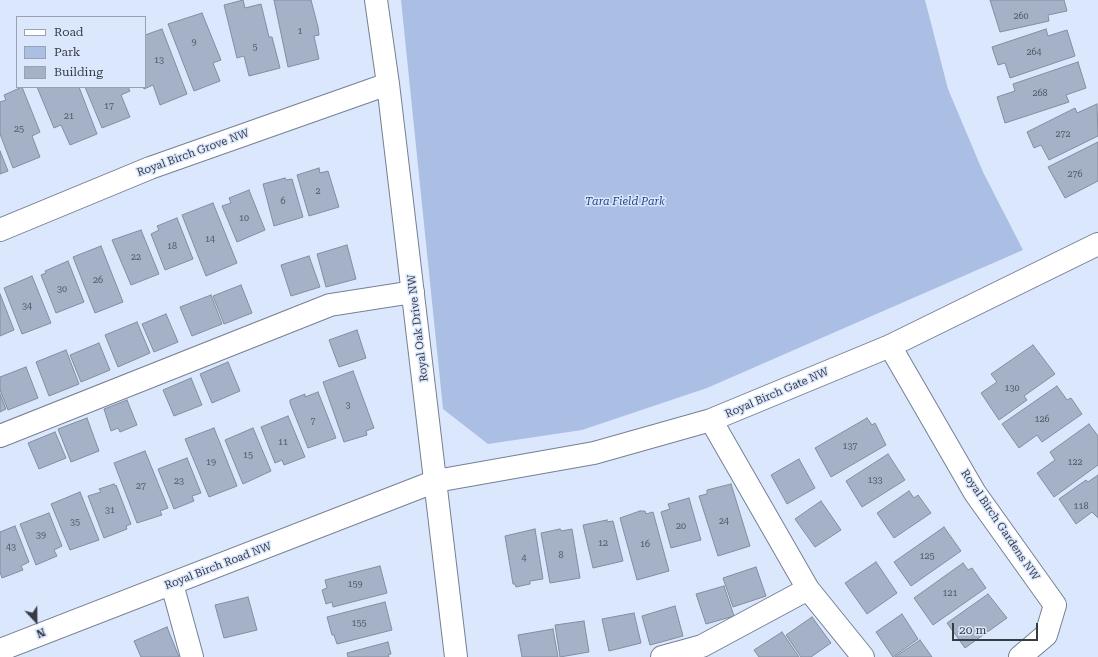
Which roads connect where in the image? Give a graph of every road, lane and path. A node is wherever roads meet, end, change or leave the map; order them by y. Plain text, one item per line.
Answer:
1 (376, 0) edge
2 (388, 84) junction
3 (0, 230) edge
4 (1098, 244) edge
5 (413, 292) junction
6 (890, 346) junction
7 (711, 420) junction
8 (0, 436) edge
9 (436, 482) junction
10 (172, 584) junction
11 (808, 589) junction
12 (0, 650) edge
13 (192, 657) edge
14 (456, 657) edge
15 (662, 657) edge
16 (863, 657) edge
17 (1020, 657) edge

1 - 2 street, Royal Oak Drive NW
2 - 3 street, Royal Birch Grove NW
2 - 5 street, Royal Oak Drive NW
4 - 6 street, Royal Birch Gate NW
5 - 8 street
5 - 9 street, Royal Oak Drive NW
6 - 7 street, Royal Birch Gate NW
6 - 17 street, Royal Birch Gardens NW
7 - 9 street, Royal Birch Gate NW
7 - 11 street
9 - 10 street, Royal Birch Road NW
9 - 14 street, Royal Oak Drive NW
10 - 12 street, Royal Birch Road NW
10 - 13 street
11 - 15 street
11 - 16 street

